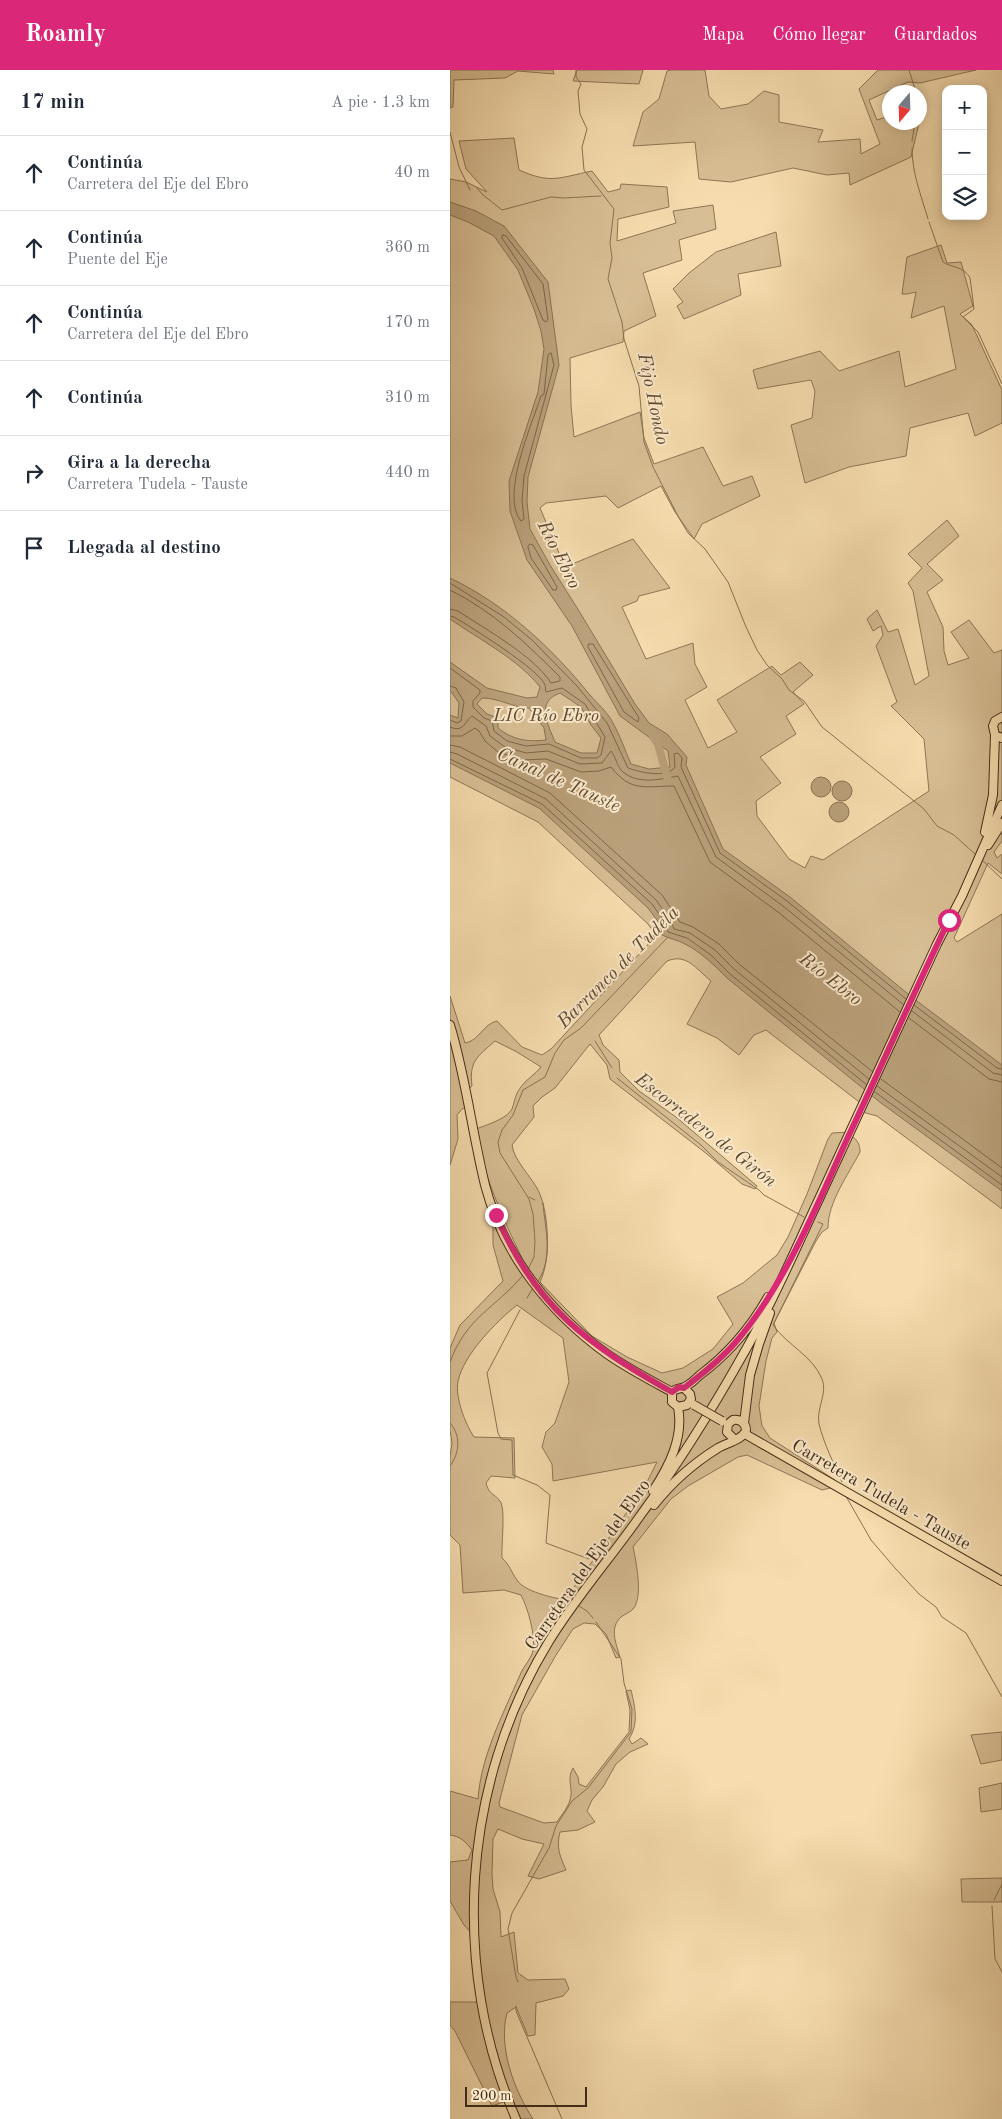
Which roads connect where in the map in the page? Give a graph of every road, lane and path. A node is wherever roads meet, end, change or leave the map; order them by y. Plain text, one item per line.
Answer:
1 (1002, 717) edge
2 (999, 737) edge
3 (1002, 805) edge
4 (1002, 823) edge
5 (962, 896) junction
6 (949, 920) junction
7 (450, 1025) edge
8 (815, 1208) junction
9 (800, 1241) junction
10 (684, 1388) junction
11 (672, 1392) junction
12 (692, 1404) junction
13 (678, 1407) junction
14 (725, 1423) junction
15 (744, 1423) junction
16 (745, 1434) junction
17 (734, 1439) junction
18 (614, 1551) junction
19 (1002, 1581) edge
20 (591, 1582) junction
21 (516, 2119) edge

1 - 2 main road
2 - 6 main road
3 - 5 main road
4 - 5 main road
5 - 6 main road
6 - 8 main road, Carretera del Eje del Ebro
7 - 11 main road
8 - 9 main road, Carretera del Eje del Ebro
8 - 15 main road
9 - 10 main road
9 - 18 main road, Carretera del Eje del Ebro
10 - 11 main road
10 - 12 main road
11 - 13 main road
12 - 13 main road
12 - 14 main road, bridge
13 - 20 main road
14 - 15 main road
14 - 17 main road
15 - 16 main road
16 - 17 main road
16 - 19 main road, Carretera Tudela - Tauste
17 - 18 main road
18 - 20 main road, Carretera del Eje del Ebro
20 - 21 main road, Carretera del Eje del Ebro

